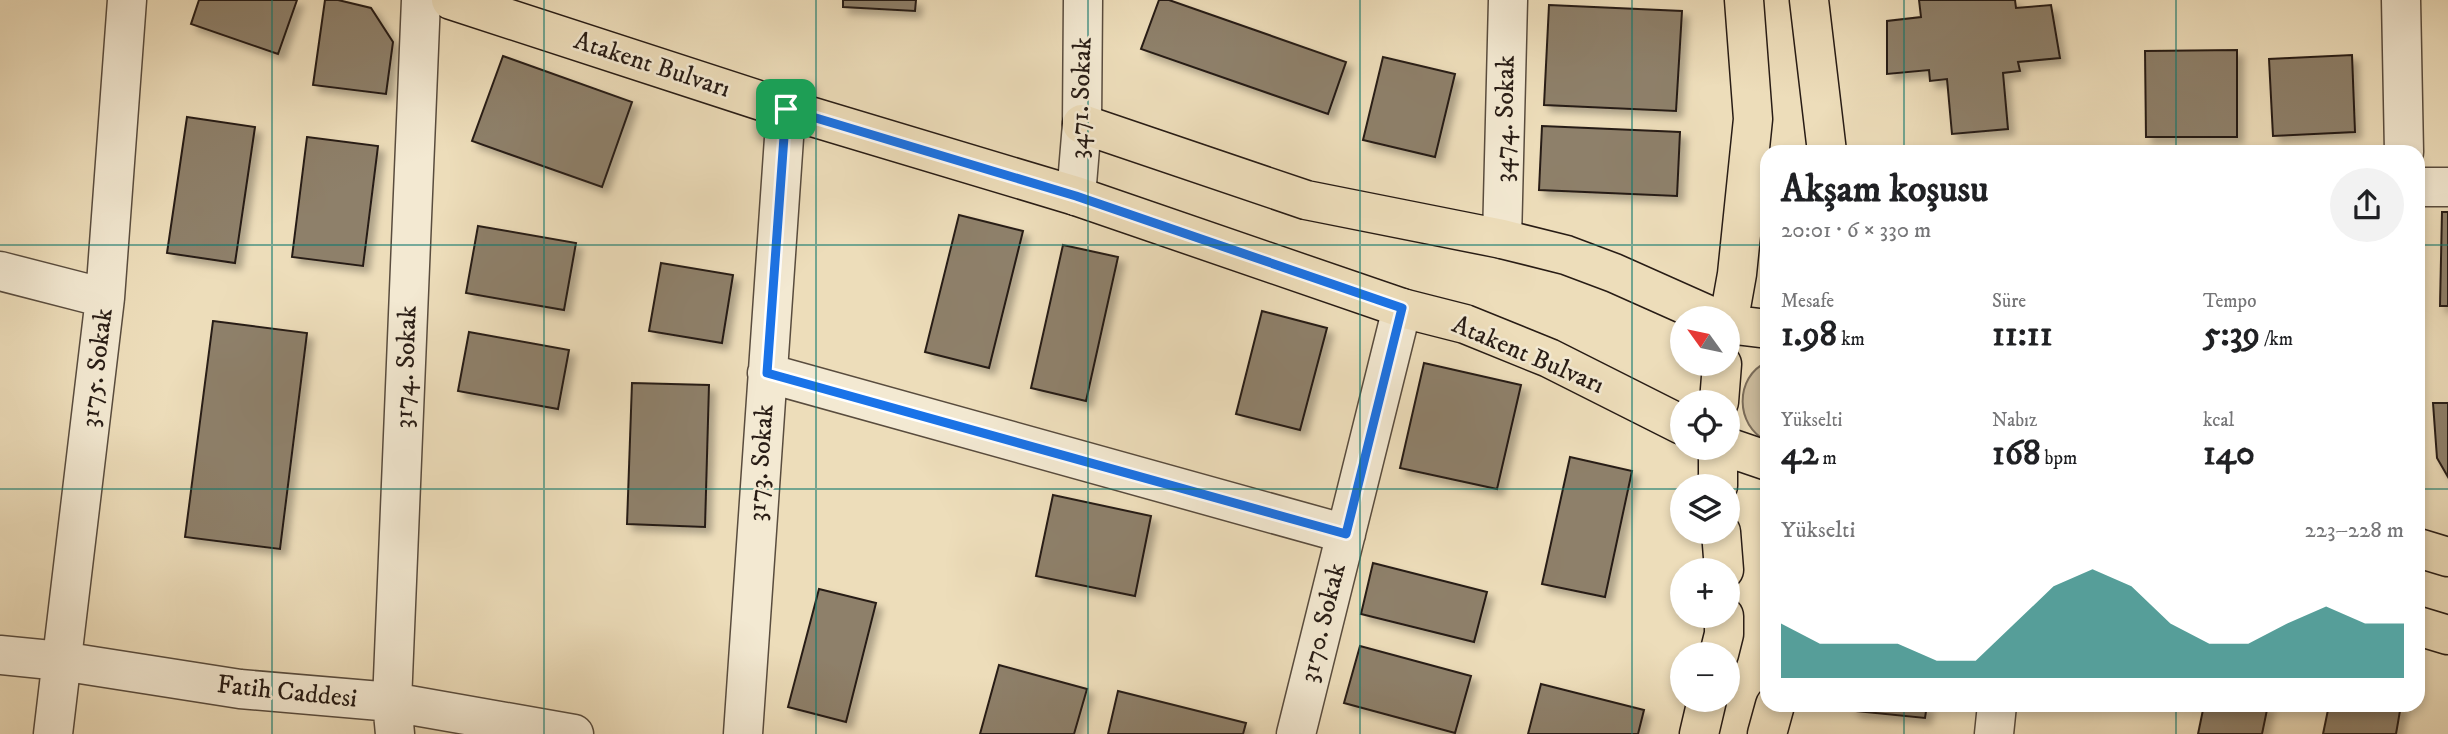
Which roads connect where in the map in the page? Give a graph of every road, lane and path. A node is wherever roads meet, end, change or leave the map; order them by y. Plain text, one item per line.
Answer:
1 (127, 0) edge
2 (421, 0) edge
3 (451, 0) edge
4 (1083, 0) edge
5 (1508, 0) edge
6 (1744, 0) edge
7 (1809, 0) edge
8 (2401, 0) edge
9 (786, 109) junction
10 (1082, 124) junction
11 (1826, 145) edge
12 (2404, 145) edge
13 (2425, 187) edge
14 (2448, 187) edge
15 (1076, 196) junction
16 (1502, 239) junction
17 (0, 271) edge
18 (105, 298) junction
19 (1688, 306) edge
20 (1731, 306) edge
21 (1402, 308) junction
22 (1740, 325) edge
23 (1760, 327) edge
24 (767, 373) junction
25 (1670, 419) edge
26 (1740, 451) edge
27 (1760, 458) edge
28 (1346, 534) junction
29 (2425, 550) edge
30 (2448, 557) edge
31 (2425, 628) edge
32 (2448, 635) edge
33 (0, 655) edge
34 (61, 661) junction
35 (1704, 712) edge
36 (1773, 712) edge
37 (1996, 712) edge
38 (393, 718) edge
39 (53, 734) edge
40 (573, 734) edge
41 (743, 734) edge
42 (1296, 734) edge
43 (1699, 734) edge
44 (1767, 734) edge
45 (1994, 734) edge

1 - 18 street, 3175. Sokak
2 - 38 street, 3174. Sokak
3 - 9 main road, Atakent Bulvarı
4 - 10 street, 3471. Sokak
5 - 16 street, 3474. Sokak
6 - 20 main road
7 - 11 main road
8 - 12 street
9 - 15 main road, Atakent Bulvarı
9 - 24 street, 3173. Sokak
10 - 15 street, 3471. Sokak
10 - 16 main road
13 - 14 street
15 - 21 main road, Atakent Bulvarı
16 - 19 main road
17 - 18 street
18 - 34 street, 3175. Sokak
21 - 25 main road, Atakent Bulvarı
21 - 28 street, 3170. Sokak
22 - 23 main road
24 - 28 street
24 - 41 street, 3173. Sokak
26 - 27 main road
28 - 42 street, 3170. Sokak
29 - 30 main road
31 - 32 main road
33 - 34 street, Fatih Caddesi
34 - 38 street, Fatih Caddesi
34 - 39 street, 3175. Sokak
35 - 43 main road
36 - 44 main road
37 - 45 street
38 - 40 street, Fatih Caddesi

